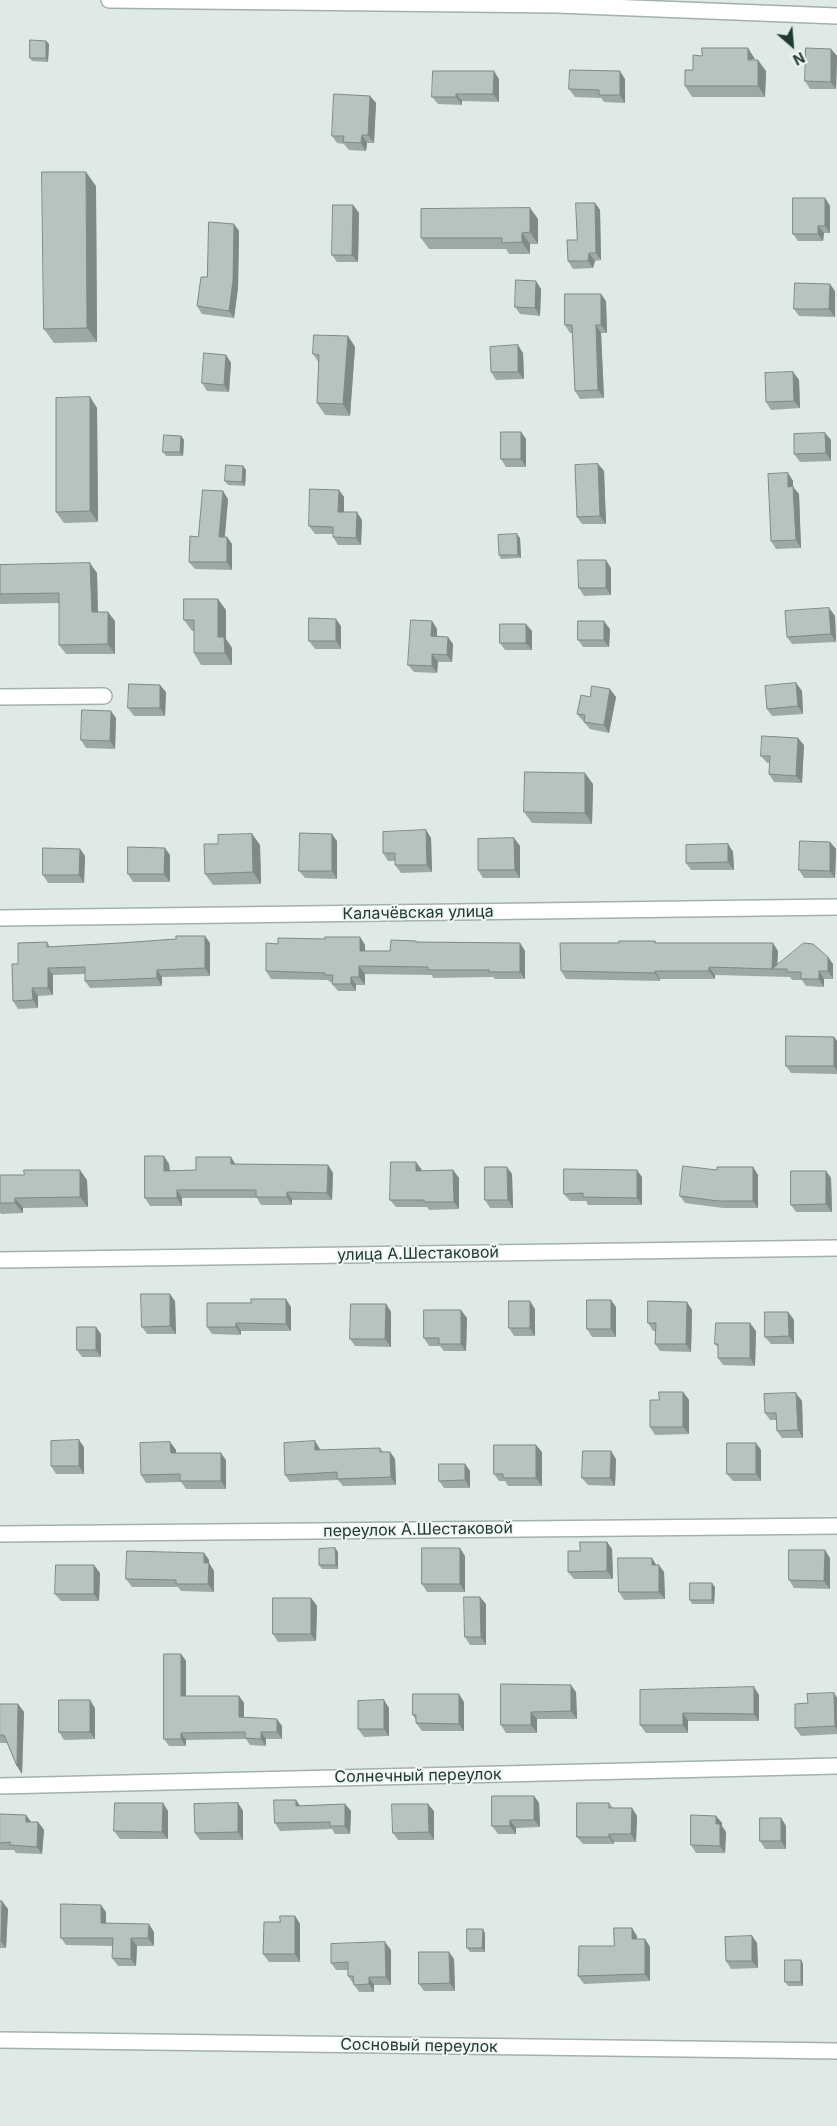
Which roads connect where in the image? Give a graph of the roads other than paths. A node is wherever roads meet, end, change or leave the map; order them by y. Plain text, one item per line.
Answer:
1 (108, 0) edge
2 (243, 1) edge
3 (557, 2) edge
4 (837, 16) edge
5 (104, 696) dead end
6 (0, 697) edge
7 (837, 908) edge
8 (0, 918) edge
9 (837, 1248) edge
10 (0, 1260) edge
11 (837, 1526) edge
12 (0, 1534) edge
13 (837, 1766) edge
14 (0, 1786) edge
15 (0, 2040) edge
16 (837, 2051) edge

1 - 2 street
2 - 3 street
3 - 4 street
5 - 6 street
7 - 8 street, Калачёвская улица
9 - 10 street, улица А.Шестаковой
11 - 12 street, переулок А.Шестаковой
13 - 14 street, Солнечный переулок
15 - 16 street, Сосновый переулок

